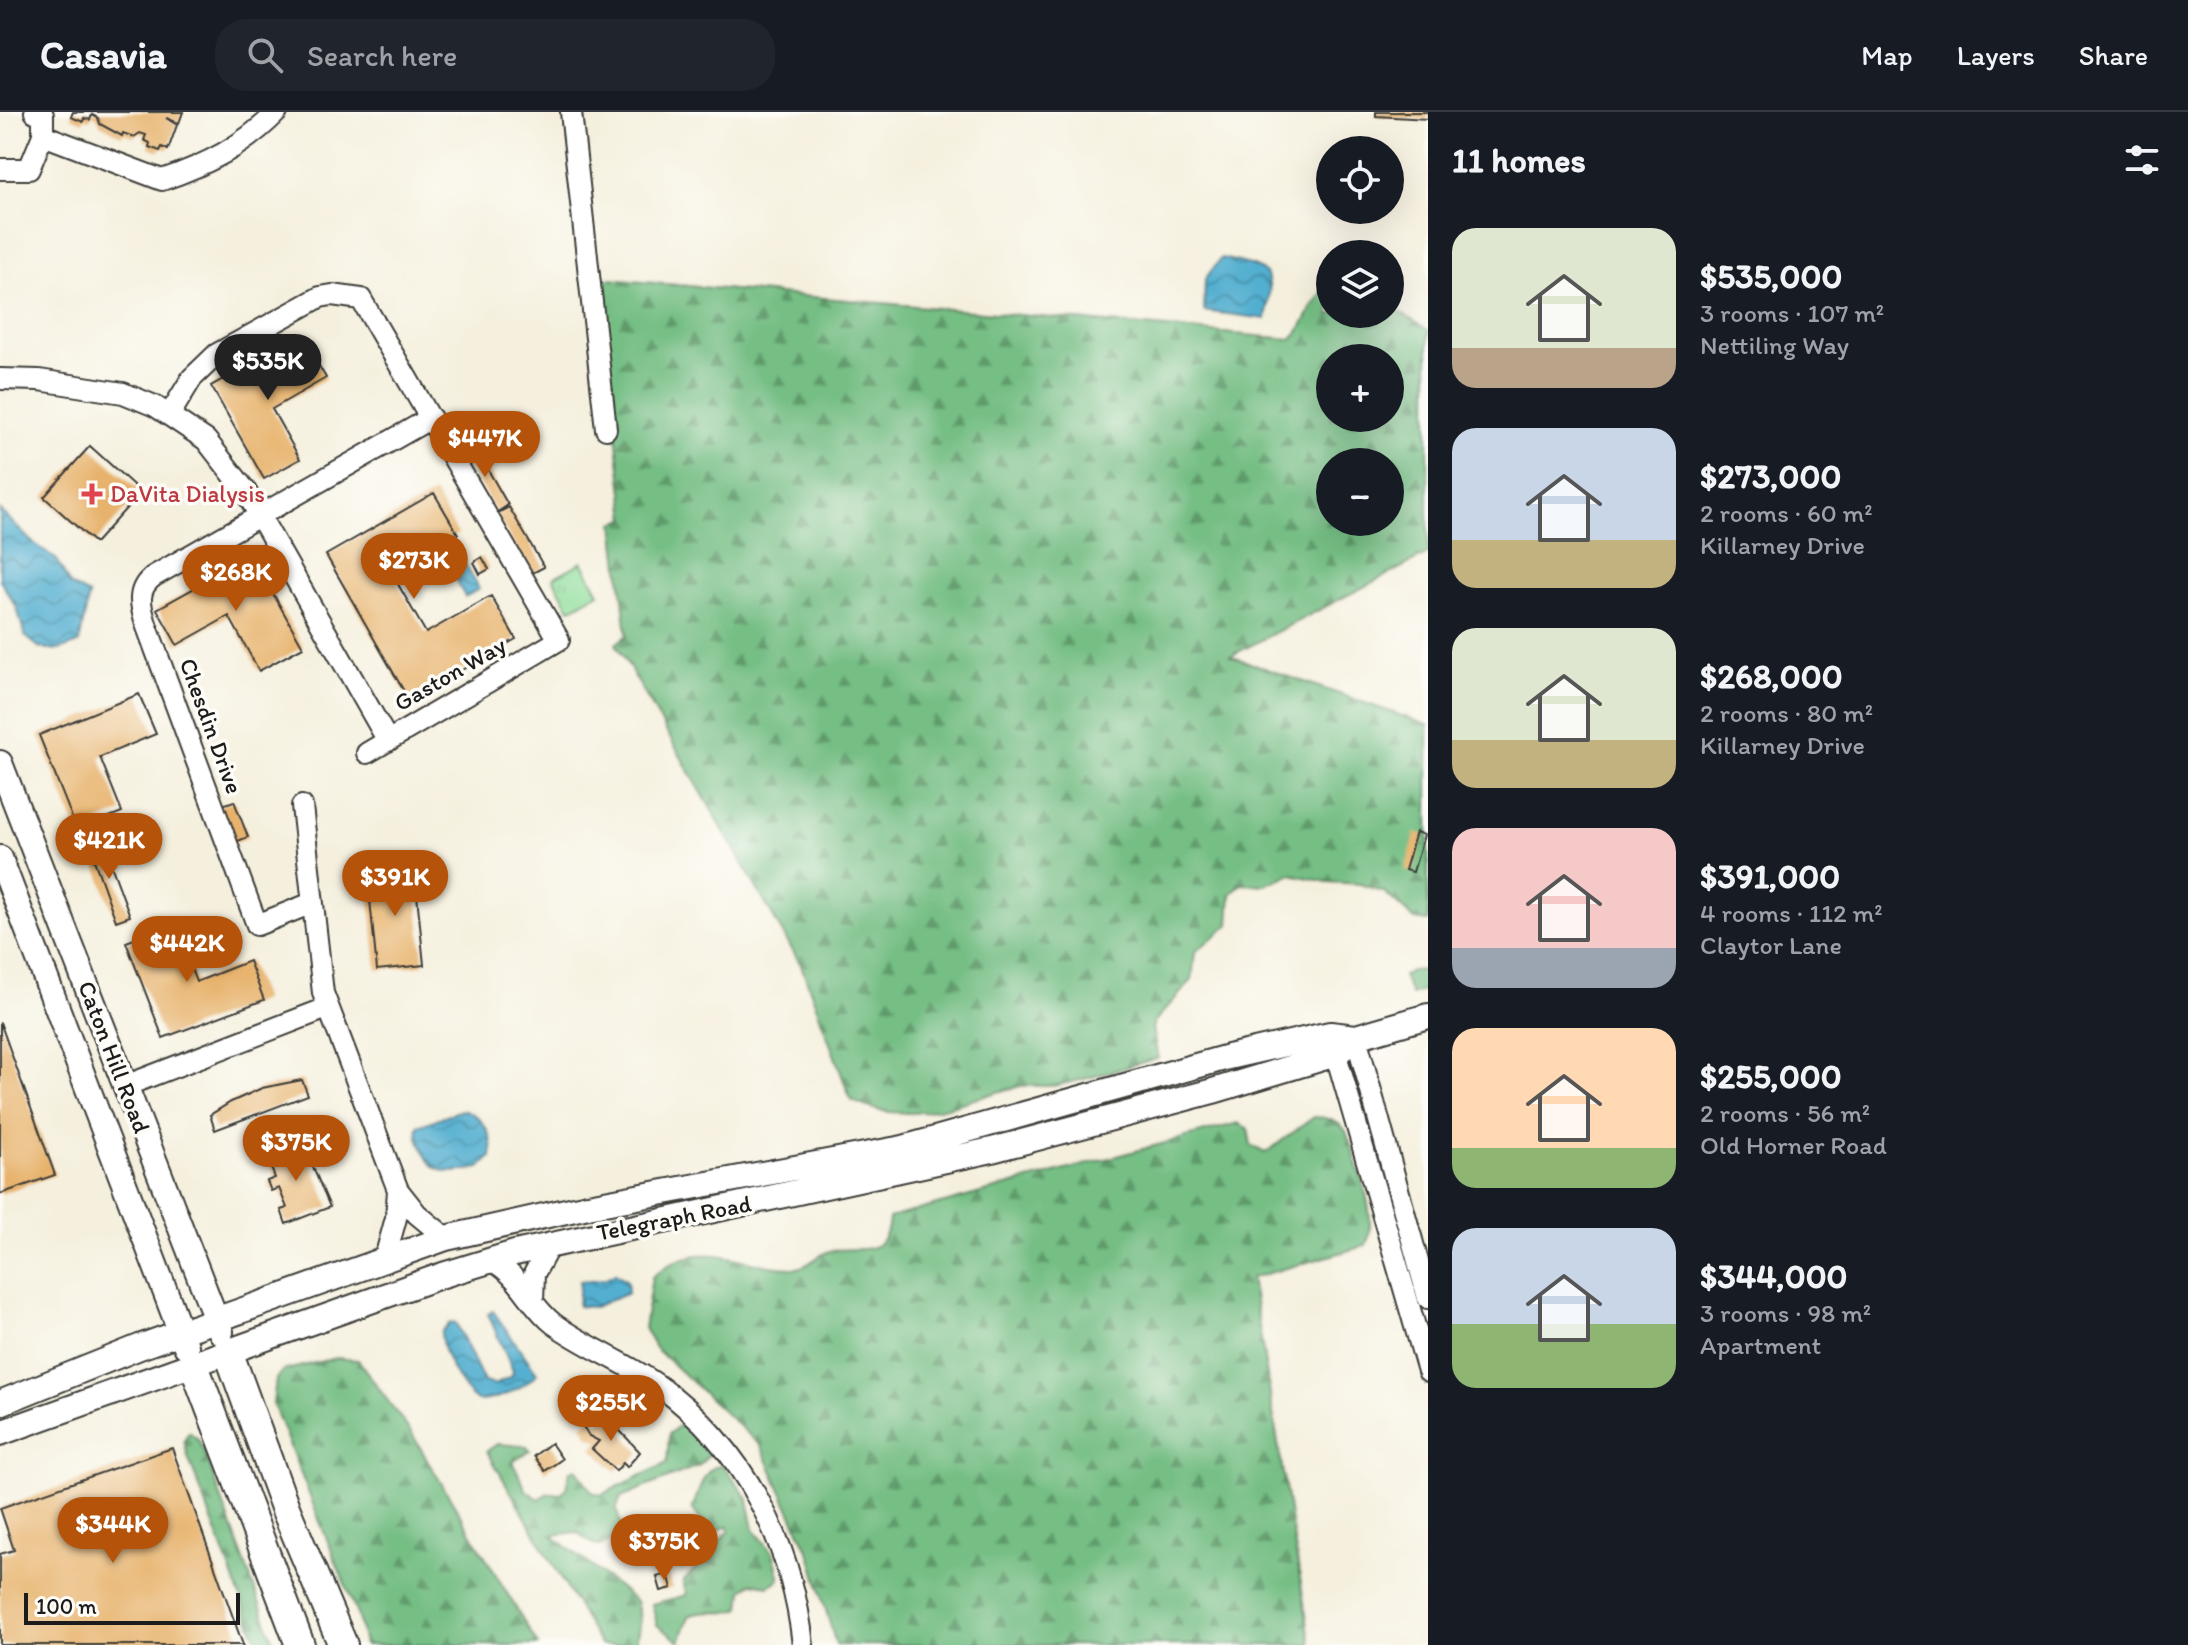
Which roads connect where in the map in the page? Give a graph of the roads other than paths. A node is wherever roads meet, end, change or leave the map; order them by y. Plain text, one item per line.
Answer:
1 (35, 112) edge
2 (277, 112) edge
3 (571, 112) edge
4 (43, 135) junction
5 (0, 169) edge
6 (0, 379) edge
7 (170, 414) junction
8 (431, 418) junction
9 (606, 429) dead end
10 (260, 516) junction
11 (388, 741) junction
12 (367, 753) dead end
13 (0, 763) edge
14 (302, 806) dead end
15 (0, 858) edge
16 (312, 903) junction
17 (327, 1008) junction
18 (1428, 1016) edge
19 (1356, 1037) junction
20 (1333, 1044) junction
21 (125, 1086) junction
22 (398, 1190) junction
23 (588, 1206) junction
24 (595, 1234) junction
25 (446, 1238) junction
26 (551, 1243) junction
27 (385, 1258) junction
28 (490, 1260) junction
29 (1428, 1298) edge
30 (533, 1301) junction
31 (216, 1319) junction
32 (181, 1332) junction
33 (228, 1351) junction
34 (193, 1363) junction
35 (1428, 1371) edge
36 (0, 1403) edge
37 (0, 1433) edge
38 (300, 1645) edge
39 (343, 1645) edge
40 (803, 1645) edge

1 - 4 street
2 - 4 street
3 - 9 street
4 - 5 street
6 - 7 street
7 - 8 street
7 - 10 street
8 - 10 street, Chesdin Drive
8 - 11 street, Gaston Way
10 - 11 street
10 - 16 street, Chesdin Drive
11 - 12 street, Gaston Way
13 - 21 main road, Caton Hill Road
14 - 16 street
15 - 32 main road, Caton Hill Road
16 - 17 street
17 - 21 street
17 - 22 street
18 - 19 main road, Telegraph Road
19 - 20 main road, Telegraph Road
19 - 29 street
20 - 23 main road, Telegraph Road
20 - 24 main road, Telegraph Road
20 - 35 street
21 - 31 main road, Caton Hill Road
22 - 25 street
22 - 27 street
23 - 24 main road
23 - 25 main road, Telegraph Road
24 - 26 main road, Telegraph Road
25 - 27 main road, Telegraph Road
26 - 28 main road, Telegraph Road
26 - 30 street
27 - 31 main road, Telegraph Road
28 - 30 street
28 - 33 main road, Telegraph Road
30 - 40 street
31 - 32 main road, Telegraph Road
31 - 33 main road, Caton Hill Road
32 - 34 main road, Caton Hill Road
32 - 36 main road, Telegraph Road
33 - 34 main road, Telegraph Road
33 - 39 highway
34 - 37 main road, Telegraph Road
34 - 38 highway

